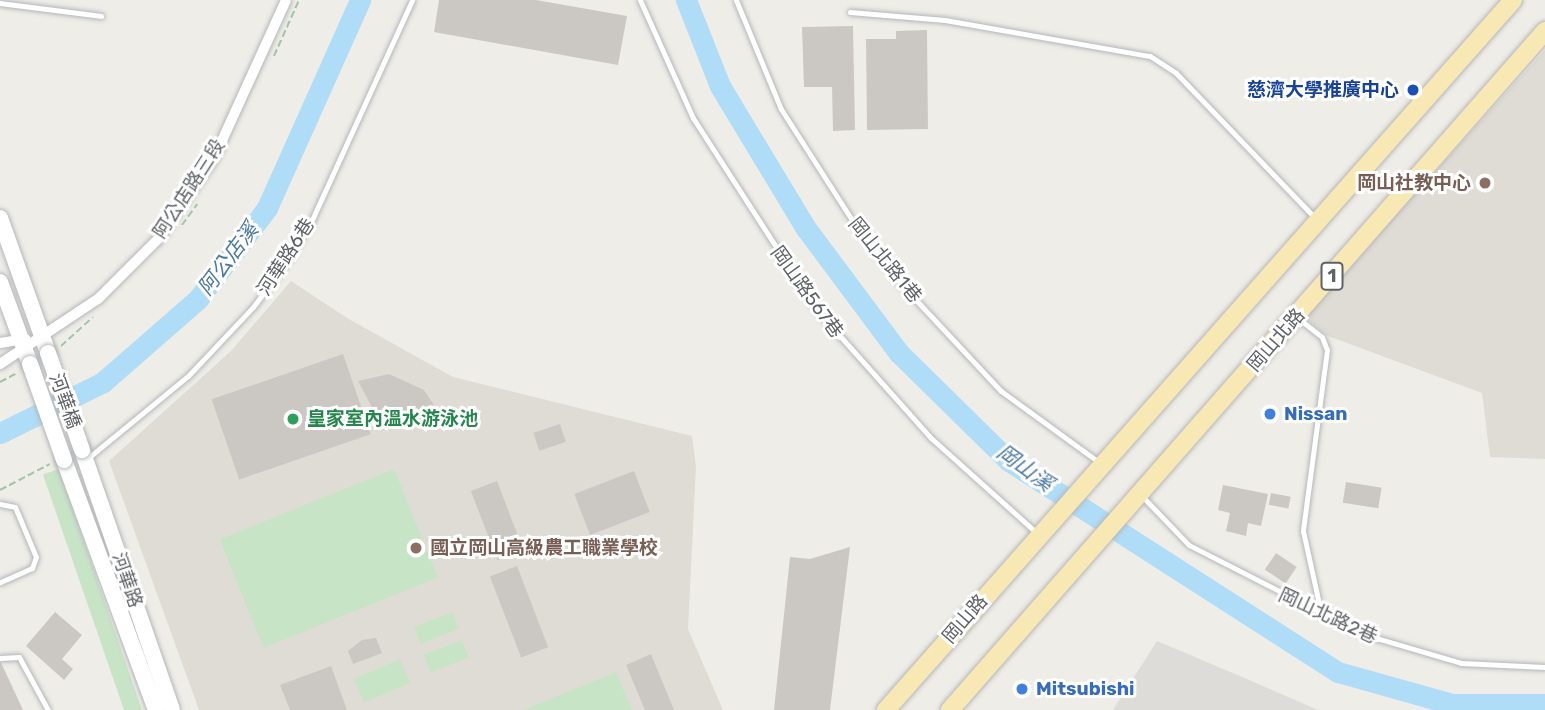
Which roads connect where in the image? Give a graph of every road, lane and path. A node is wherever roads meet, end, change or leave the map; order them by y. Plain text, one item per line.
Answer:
1 (286, 0) edge
2 (412, 0) edge
3 (640, 0) edge
4 (736, 0) edge
5 (1513, 0) edge
6 (0, 2) edge
7 (850, 12) dead end
8 (101, 16) dead end
9 (1545, 31) edge
10 (0, 218) edge
11 (1318, 221) junction
12 (0, 282) edge
13 (1296, 317) junction
14 (0, 343) edge
15 (45, 346) junction
16 (24, 357) junction
17 (0, 364) edge
18 (0, 382) edge
19 (84, 455) junction
20 (57, 462) junction
21 (1099, 470) junction
22 (0, 490) edge
23 (1141, 495) junction
24 (0, 504) edge
25 (1042, 532) junction
26 (0, 582) edge
27 (1321, 613) junction
28 (0, 658) edge
29 (1545, 667) edge
30 (48, 710) edge
31 (156, 710) edge
32 (172, 710) edge
33 (886, 710) edge
34 (950, 710) edge

1 - 15 street, 阿公店路三段
2 - 19 lane, 河華路6巷
3 - 25 lane, 岡山路567巷
4 - 21 lane, 岡山北路1巷
5 - 11 main road, 1
6 - 8 lane
7 - 11 lane
9 - 13 main road, 岡山北路 / 1
10 - 15 street
11 - 21 main road, 1
12 - 16 street
13 - 23 main road, 岡山北路 / 1
13 - 27 lane
14 - 16 street
15 - 16 street
15 - 19 street, 河華橋, bridge
16 - 17 street
16 - 18 path
16 - 20 street, 河華橋, bridge
19 - 32 street, 河華路
20 - 22 path
20 - 31 street, 河華路
21 - 25 main road, 1
23 - 27 lane, 岡山北路2巷
23 - 34 main road, 岡山北路 / 1
24 - 26 lane
25 - 33 main road, 岡山路 / 1
27 - 29 lane, 岡山北路2巷
28 - 30 lane

